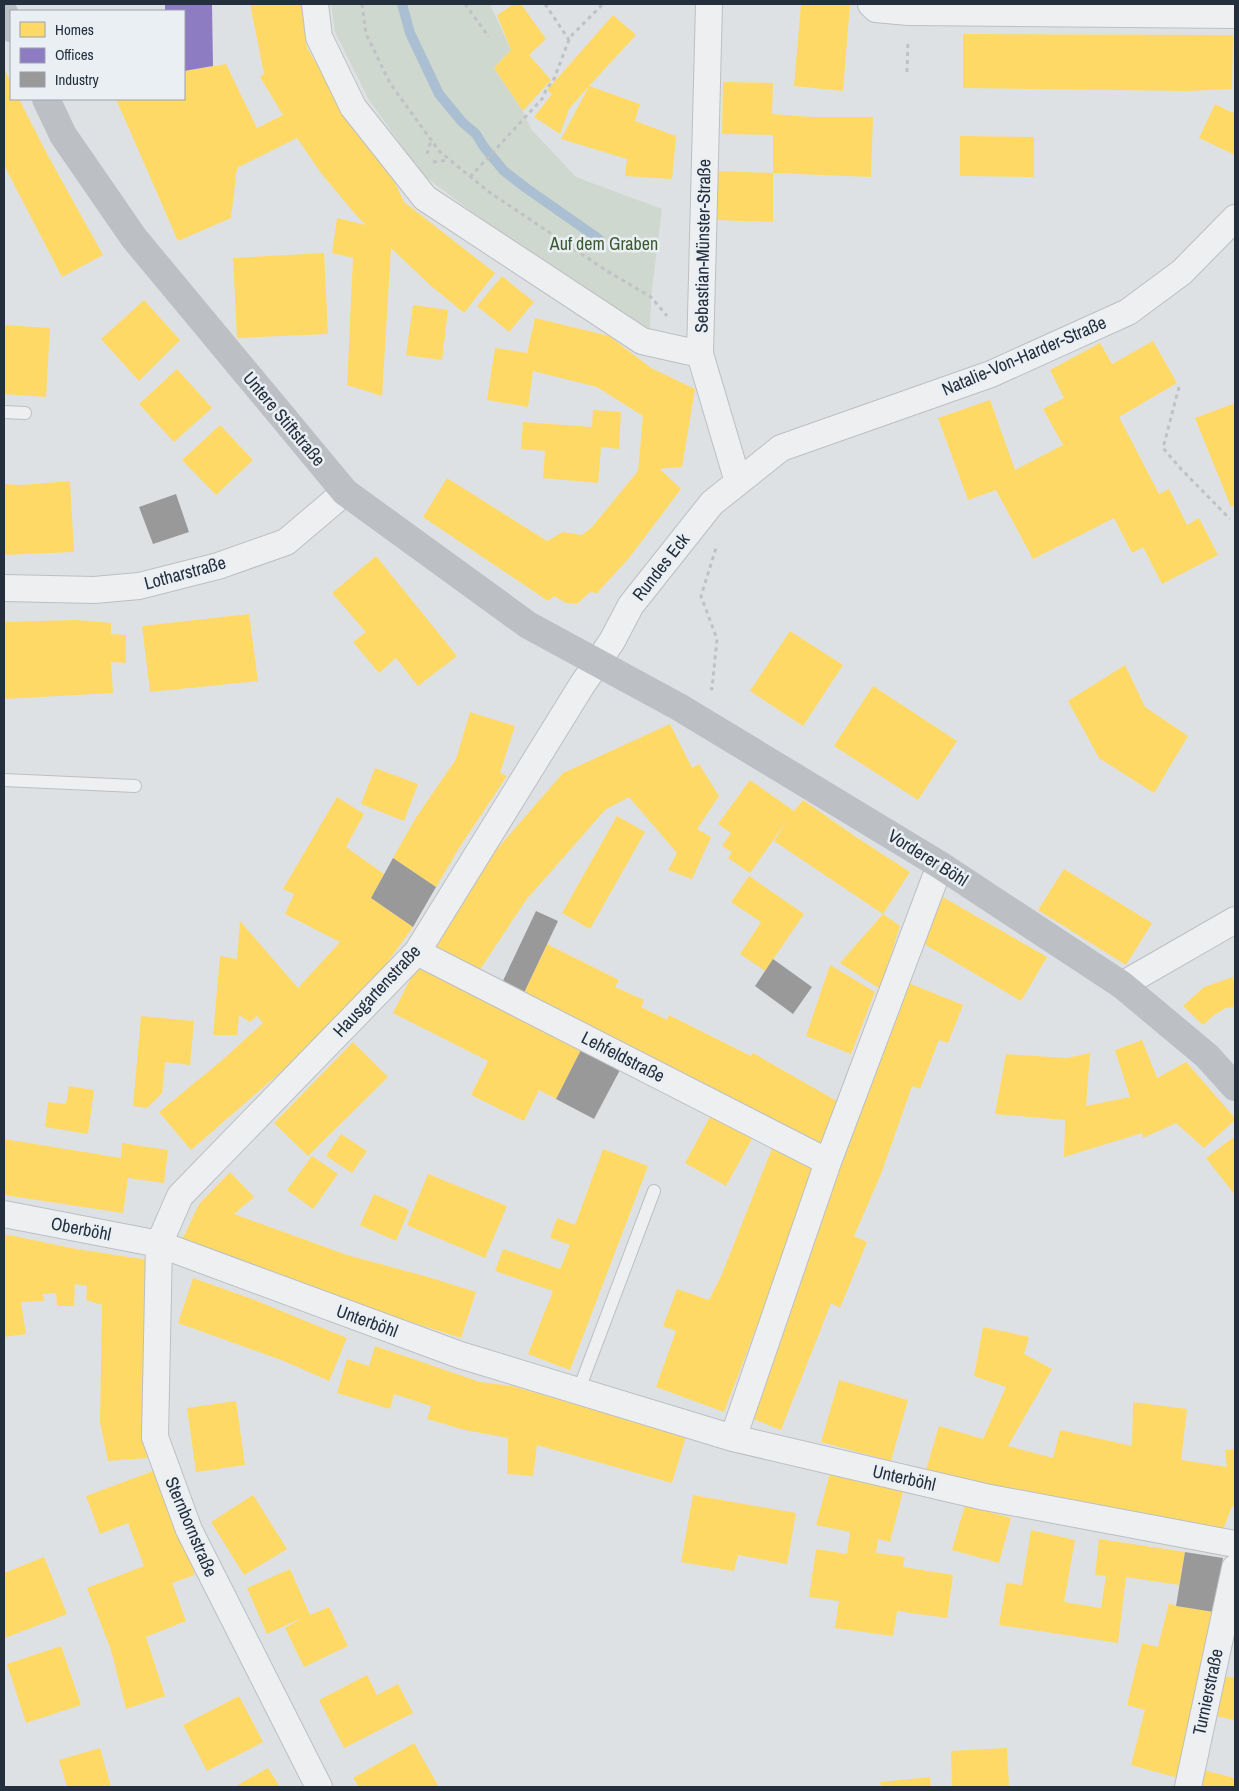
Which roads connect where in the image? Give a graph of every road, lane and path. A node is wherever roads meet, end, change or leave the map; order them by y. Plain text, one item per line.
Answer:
1 (315, 4) edge
2 (362, 4) edge
3 (465, 4) edge
4 (545, 4) edge
5 (603, 4) edge
6 (709, 4) edge
7 (871, 4) edge
8 (4, 13) edge
9 (1235, 15) edge
10 (10, 26) edge
11 (490, 37) dead end
12 (569, 40) junction
13 (46, 100) edge
14 (450, 160) junction
15 (425, 163) dead end
16 (470, 177) junction
17 (1235, 218) edge
18 (669, 318) dead end
19 (700, 354) junction
20 (1179, 387) dead end
21 (4, 412) edge
22 (25, 413) dead end
23 (738, 482) junction
24 (345, 492) junction
25 (712, 503) junction
26 (1230, 519) dead end
27 (4, 588) edge
28 (597, 662) junction
29 (679, 707) junction
30 (4, 780) edge
31 (135, 786) dead end
32 (940, 865) junction
33 (1235, 920) edge
34 (417, 952) junction
35 (1122, 985) junction
36 (1235, 1087) edge
37 (828, 1162) junction
38 (654, 1191) dead end
39 (4, 1214) edge
40 (159, 1244) junction
41 (578, 1392) junction
42 (733, 1438) junction
43 (1235, 1544) edge
44 (1235, 1568) edge
45 (319, 1787) edge
46 (1188, 1787) edge

1 - 19 street
2 - 14 path
3 - 11 path
4 - 12 path
5 - 12 path
6 - 19 street, Sebastian-Münster-Straße
7 - 9 street
8 - 10 main road
12 - 16 path
13 - 24 main road, Untere Stiftstraße
14 - 15 path
14 - 16 path
16 - 18 path
17 - 23 street, Natalie-Von-Harder-Straße
19 - 23 street, Sebastian-Münster-Straße
20 - 26 path
21 - 22 lane
23 - 25 street, Rundes Eck
24 - 27 street, Lotharstraße
24 - 28 main road, Untere Stiftstraße
25 - 28 street, Rundes Eck
25 - 29 path
28 - 29 main road, Vorderer Böhl
28 - 34 street, Hausgartenstraße
29 - 32 main road, Vorderer Böhl
30 - 31 lane
32 - 35 main road, Vorderer Böhl
32 - 37 street
33 - 35 street
34 - 37 street, Lehfeldstraße
34 - 40 street, Hausgartenstraße
35 - 36 main road, Vorderer Böhl
37 - 42 street
38 - 41 lane
39 - 40 street, Oberböhl
40 - 41 street, Unterböhl
40 - 45 street, Sternbornstraße
41 - 42 street, Unterböhl
42 - 43 street, Unterböhl
44 - 46 street, Turnierstraße

